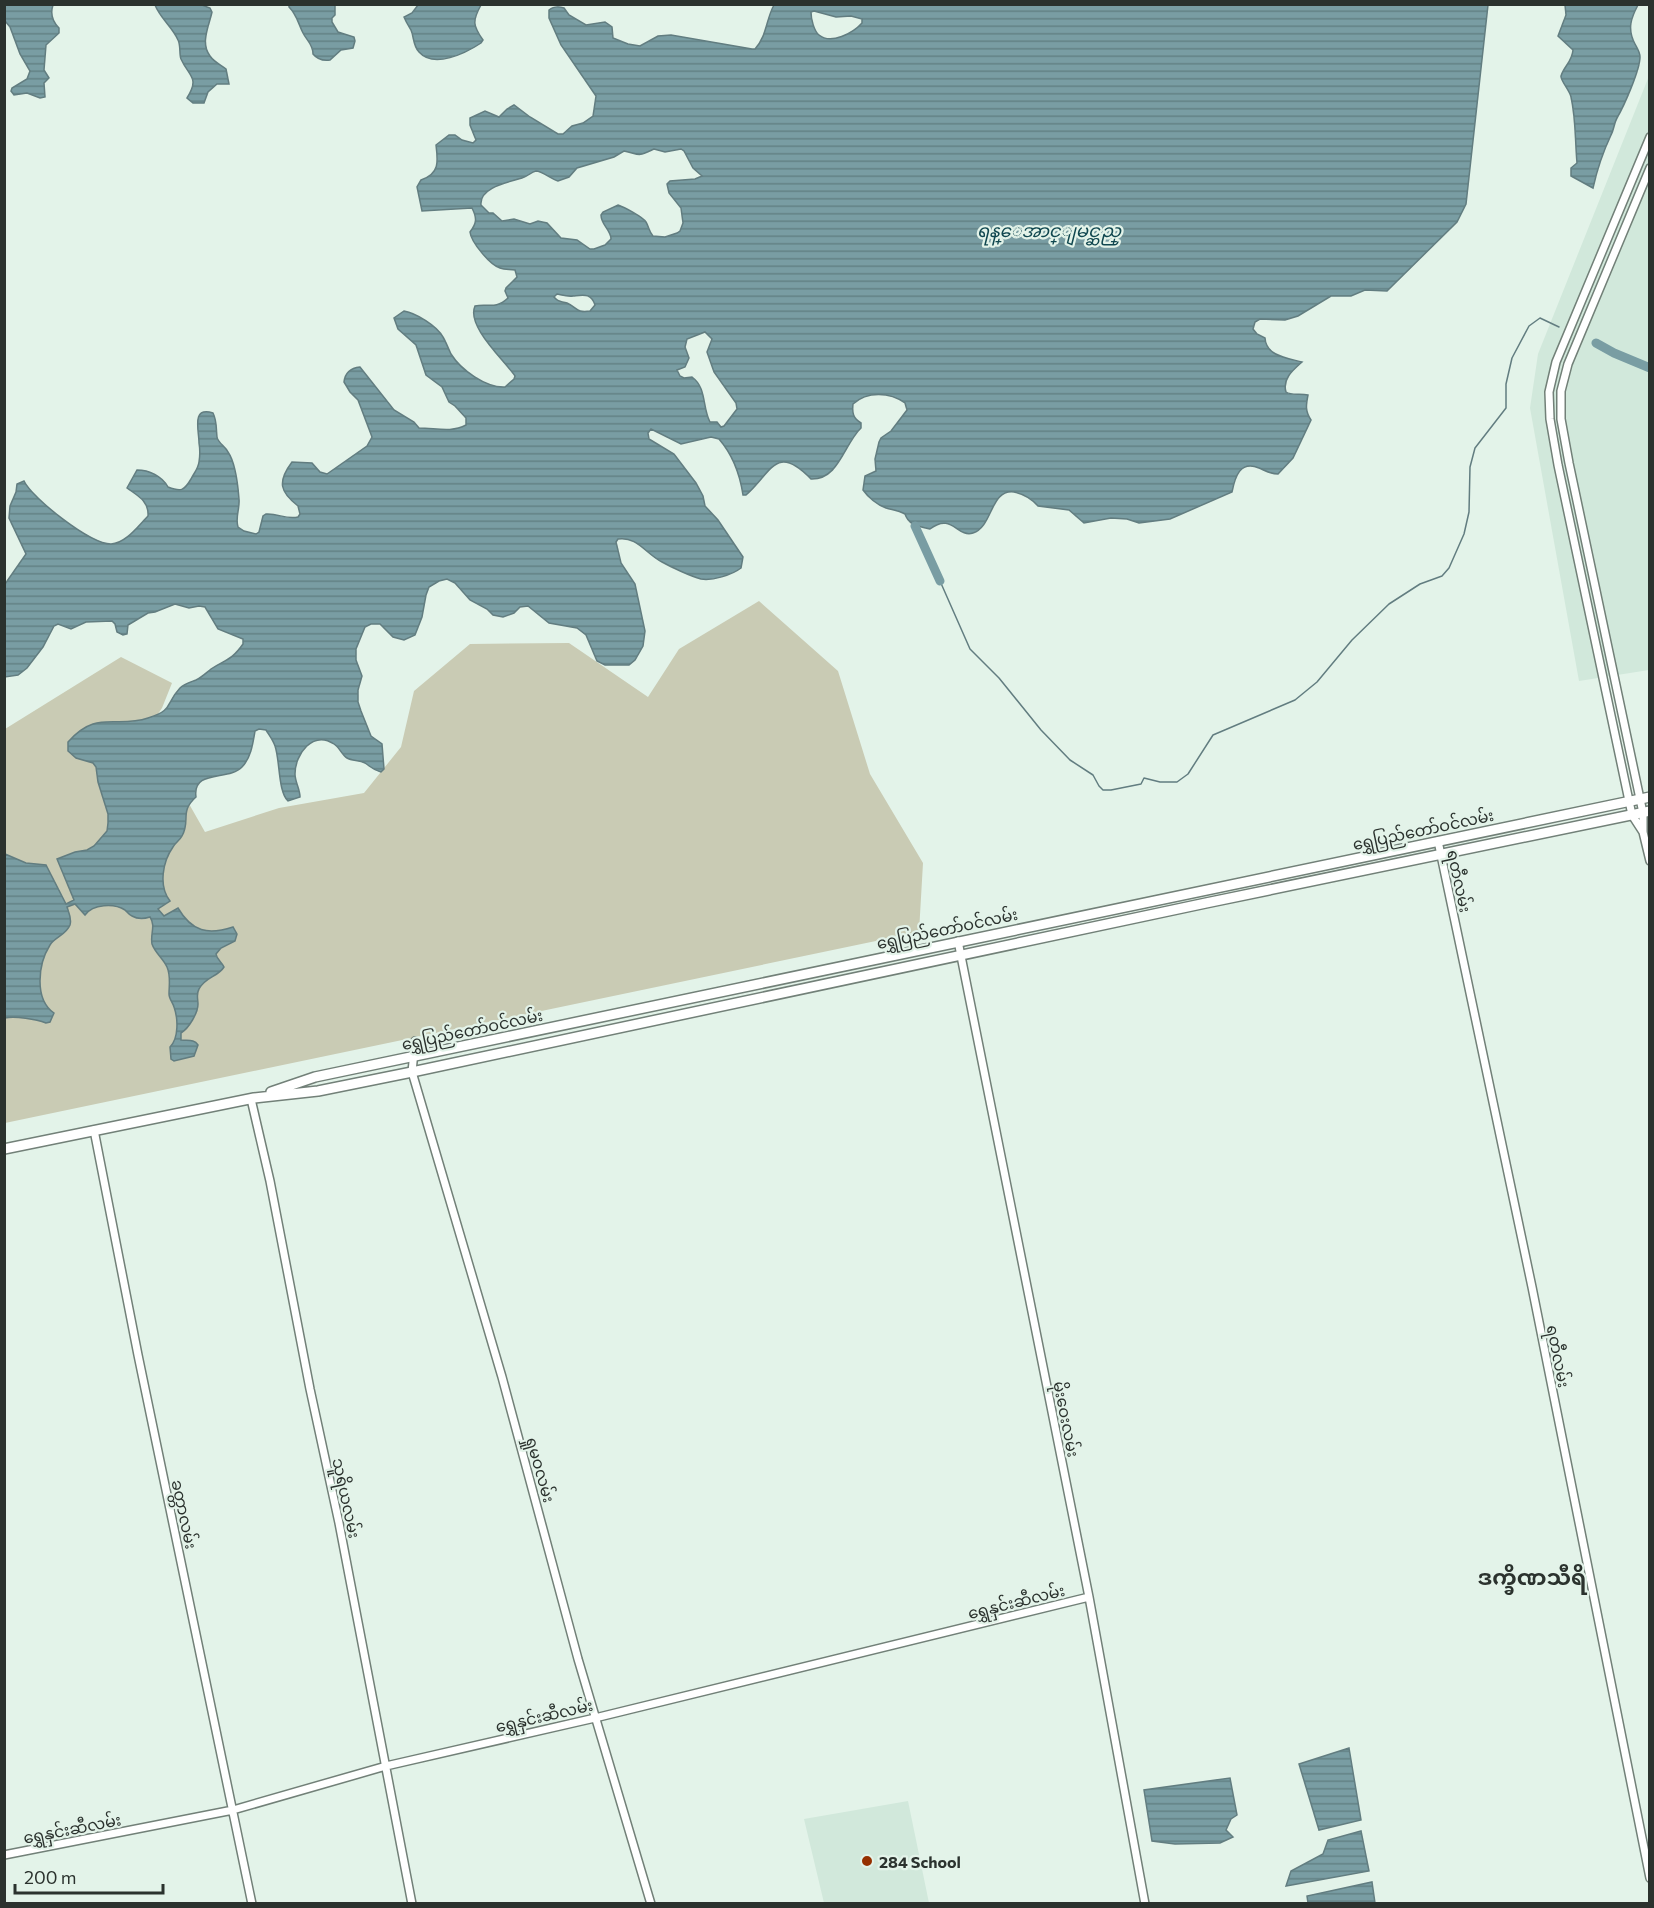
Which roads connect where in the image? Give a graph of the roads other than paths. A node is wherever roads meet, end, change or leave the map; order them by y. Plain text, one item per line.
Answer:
1 (1650, 137) edge
2 (1650, 168) edge
3 (1645, 798) edge
4 (1629, 801) junction
5 (1646, 812) edge
6 (1632, 815) junction
7 (1643, 832) junction
8 (1438, 841) junction
9 (1441, 855) junction
10 (1650, 861) edge
11 (958, 941) junction
12 (961, 955) junction
13 (415, 1041) dead end
14 (414, 1056) junction
15 (412, 1072) junction
16 (253, 1098) junction
17 (94, 1130) junction
18 (4, 1149) edge
19 (1089, 1597) junction
20 (595, 1718) junction
21 (386, 1766) junction
22 (233, 1810) junction
23 (4, 1855) edge
24 (1650, 1878) edge
25 (252, 1904) edge
26 (412, 1904) edge
27 (651, 1904) edge
28 (1145, 1904) edge

1 - 4 street
2 - 3 street
3 - 4 main road, ရွှေပြည်တော်ဝင်လမ်း
3 - 5 street
4 - 6 street
4 - 8 main road, ရွှေပြည်တော်ဝင်လမ်း
5 - 6 main road, ရွှေပြည်တော်ဝင်လမ်း
5 - 7 street
6 - 7 street
6 - 9 main road, ရွှေပြည်တော်ဝင်လမ်း
7 - 10 street
8 - 9 street, ရတီလမ်း
8 - 11 main road, ရွှေပြည်တော်ဝင်လမ်း
9 - 12 main road, ရွှေပြည်တော်ဝင်လမ်း
9 - 24 street, ရတီလမ်း
11 - 12 street, မိုးဝေးလမ်း
11 - 14 main road, ရွှေပြည်တော်ဝင်လမ်း
12 - 15 main road, ရွှေပြည်တော်ဝင်လမ်း
12 - 19 street, မိုးဝေးလမ်း
13 - 14 street, ရှုမဝလမ်း
14 - 15 street, ရှုမဝလမ်း
14 - 16 main road, ရွှေပြည်တော်ဝင်လမ်း
15 - 16 main road, ရွှေပြည်တော်ဝင်လမ်း
15 - 20 street, ရှုမဝလမ်း
16 - 17 main road, ရွှေပြည်တော်ဝင်လမ်း
16 - 21 street, သူရိယလမ်း
17 - 18 main road, ရွှေပြည်တော်ဝင်လမ်း
17 - 22 street, ခတ္တာလမ်း
19 - 20 street, ရွှေနှင်းဆီလမ်း
19 - 28 street, မိုးဝေးလမ်း
20 - 21 street, ရွှေနှင်းဆီလမ်း
20 - 27 street, ရှုမဝလမ်း
21 - 22 street, ရွှေနှင်းဆီလမ်း
21 - 26 street, သူရိယလမ်း
22 - 23 street, ရွှေနှင်းဆီလမ်း
22 - 25 street, ခတ္တာလမ်း

